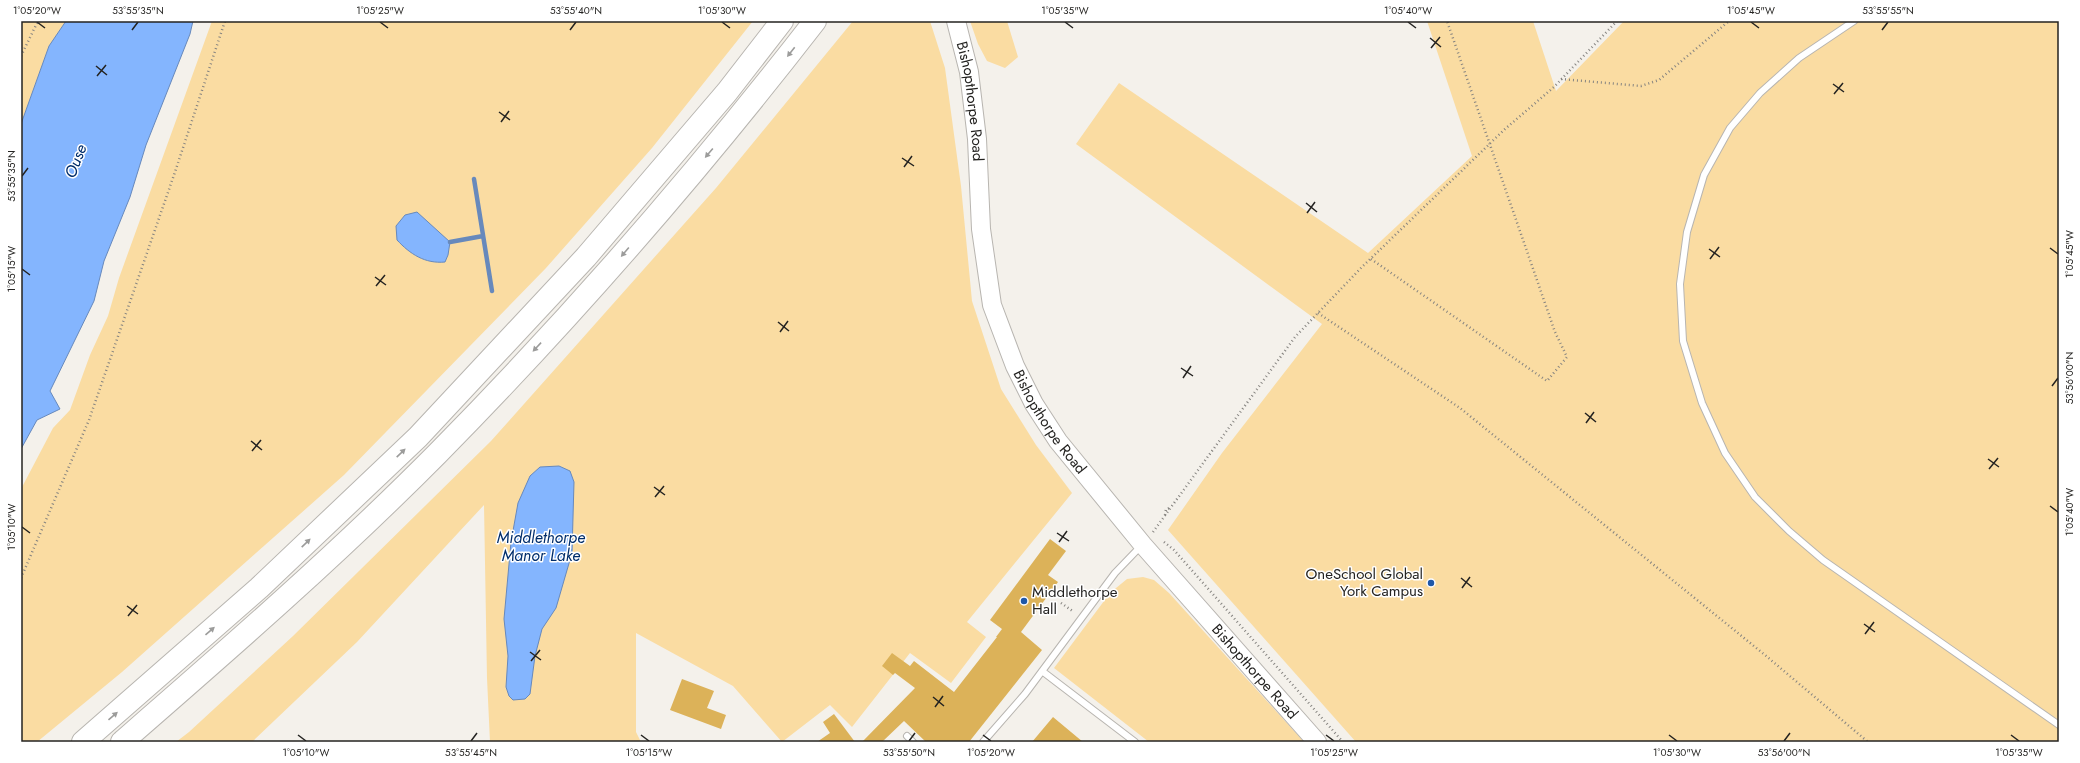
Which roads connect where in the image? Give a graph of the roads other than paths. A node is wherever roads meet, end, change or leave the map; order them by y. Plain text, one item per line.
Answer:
1 (782, 21) edge
2 (815, 21) edge
3 (956, 21) edge
4 (1854, 21) edge
5 (1150, 541) junction
6 (1042, 671) junction
7 (2059, 725) edge
8 (907, 736) dead end
9 (83, 742) edge
10 (122, 742) edge
11 (913, 742) edge
12 (983, 742) edge
13 (1135, 742) edge
14 (1317, 742) edge

9 -> 1 highway
2 -> 10 highway
3 - 5 street, Bishopthorpe Road
4 - 7 lane
5 - 6 lane
5 - 14 street, Bishopthorpe Road
6 - 12 lane
6 - 13 lane
8 - 11 lane

